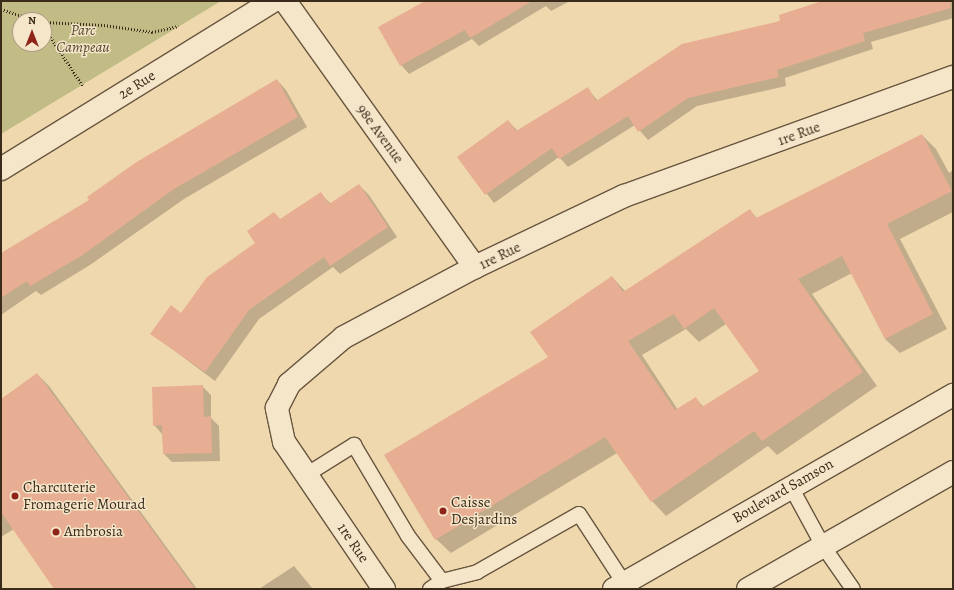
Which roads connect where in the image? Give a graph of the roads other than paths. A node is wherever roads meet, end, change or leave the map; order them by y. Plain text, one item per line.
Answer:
1 (273, 1) edge
2 (285, 1) edge
3 (953, 78) edge
4 (1, 169) edge
5 (476, 267) junction
6 (953, 394) edge
7 (953, 472) edge
8 (306, 474) junction
9 (791, 487) junction
10 (823, 546) junction
11 (442, 581) junction
12 (619, 586) edge
13 (384, 589) edge
14 (430, 589) edge
15 (748, 589) edge
16 (853, 589) edge

1 - 4 street, 2e Rue
2 - 5 street, 98e Avenue
3 - 5 street, 1re Rue
5 - 8 street, 1re Rue
6 - 9 street, Boulevard Samson
7 - 10 street
8 - 11 lane
8 - 13 street, 1re Rue
9 - 10 lane
9 - 12 street, Boulevard Samson
10 - 15 street
10 - 16 lane
11 - 12 lane
11 - 14 lane

